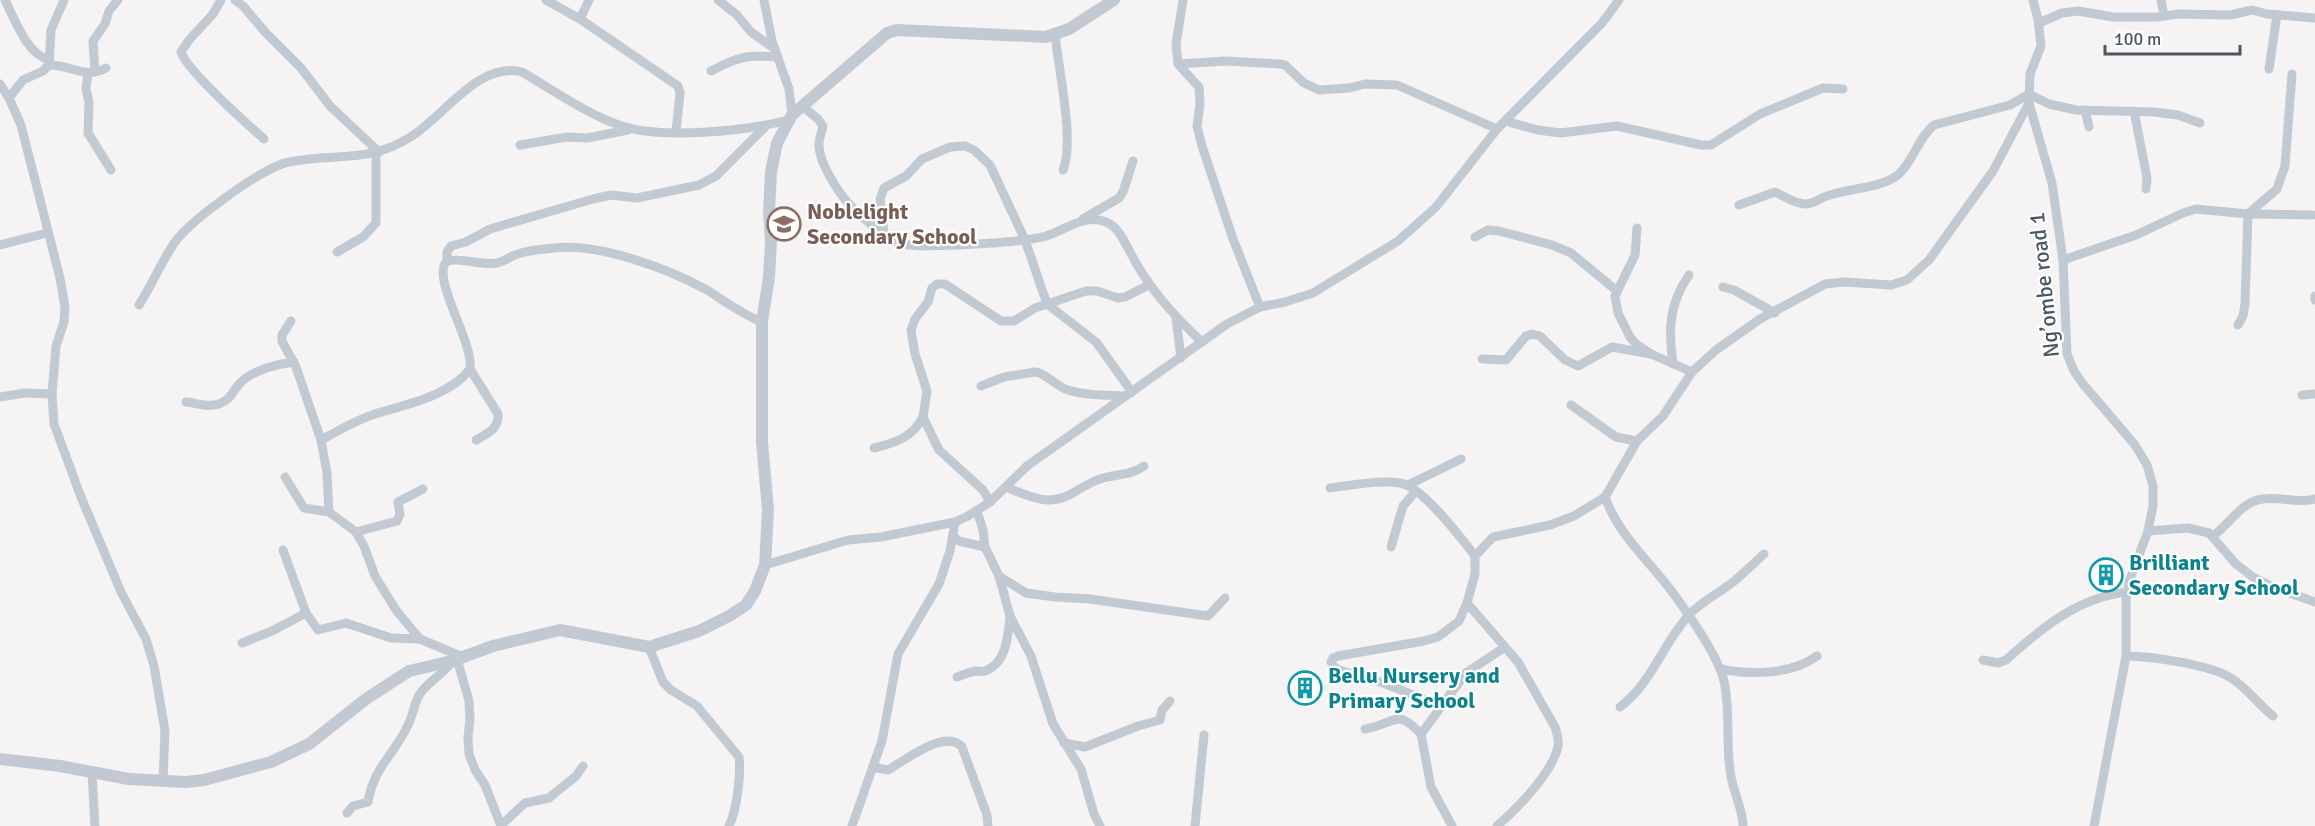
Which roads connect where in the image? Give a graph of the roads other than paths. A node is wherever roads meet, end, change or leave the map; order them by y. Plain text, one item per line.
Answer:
1 (5, 0) edge
2 (64, 0) edge
3 (118, 0) edge
4 (221, 0) edge
5 (235, 0) edge
6 (546, 0) edge
7 (590, 0) edge
8 (718, 0) edge
9 (764, 0) edge
10 (1113, 0) edge
11 (1182, 0) edge
12 (1619, 0) edge
13 (2033, 0) edge
14 (2161, 0) edge
15 (2252, 5) edge
16 (2277, 15) junction
17 (2164, 16) junction
18 (2315, 18) edge
19 (580, 19) junction
20 (2039, 23) junction
21 (1055, 34) junction
22 (776, 53) junction
23 (49, 63) junction
24 (1178, 64) junction
25 (106, 68) dead end
26 (2269, 69) dead end
27 (711, 71) dead end
28 (92, 73) junction
29 (2292, 74) dead end
30 (0, 84) edge
31 (1843, 89) dead end
32 (9, 98) junction
33 (2029, 98) junction
34 (2085, 110) junction
35 (2134, 111) junction
36 (794, 114) junction
37 (1505, 121) junction
38 (2200, 123) dead end
39 (766, 126) junction
40 (2090, 127) dead end
41 (633, 129) junction
42 (1497, 129) junction
43 (676, 132) junction
44 (264, 139) dead end
45 (520, 145) dead end
46 (378, 152) junction
47 (1133, 161) dead end
48 (111, 170) dead end
49 (1063, 170) dead end
50 (2146, 189) dead end
51 (1739, 205) dead end
52 (2248, 214) junction
53 (2313, 215) dead end
54 (1083, 219) junction
55 (1637, 228) dead end
56 (47, 233) junction
57 (884, 233) junction
58 (1475, 237) dead end
59 (1025, 240) junction
60 (0, 246) edge
61 (337, 252) dead end
62 (2063, 260) junction
63 (447, 261) junction
64 (1689, 275) dead end
65 (1149, 285) junction
66 (1723, 287) dead end
67 (1617, 291) junction
68 (1047, 304) junction
69 (139, 305) dead end
70 (1260, 307) junction
71 (1775, 313) junction
72 (1176, 318) junction
73 (291, 321) dead end
74 (762, 322) junction
75 (2238, 325) dead end
76 (1202, 342) junction
77 (1651, 354) junction
78 (1181, 358) junction
79 (1482, 359) dead end
80 (294, 362) junction
81 (1674, 364) junction
82 (470, 369) junction
83 (1692, 372) junction
84 (981, 386) dead end
85 (52, 394) junction
86 (1129, 394) junction
87 (2315, 394) edge
88 (2302, 395) dead end
89 (0, 397) edge
90 (186, 402) dead end
91 (1571, 405) dead end
92 (923, 417) junction
93 (321, 440) junction
94 (476, 440) dead end
95 (1637, 441) junction
96 (874, 448) dead end
97 (1461, 459) dead end
98 (1144, 466) dead end
99 (285, 477) dead end
100 (1006, 487) junction
101 (1330, 488) dead end
102 (1412, 488) junction
103 (423, 489) dead end
104 (1605, 497) junction
105 (2315, 499) edge
106 (990, 502) junction
107 (977, 511) junction
108 (329, 512) junction
109 (955, 522) junction
110 (2148, 531) junction
111 (356, 532) junction
112 (2214, 535) junction
113 (953, 536) junction
114 (984, 547) junction
115 (1391, 547) dead end
116 (283, 550) dead end
117 (1764, 554) dead end
118 (1475, 556) junction
119 (765, 565) junction
120 (999, 576) junction
121 (2128, 592) junction
122 (1225, 598) dead end
123 (2315, 602) edge
124 (1467, 603) junction
125 (306, 613) junction
126 (1689, 615) junction
127 (1010, 616) junction
128 (420, 639) junction
129 (242, 643) dead end
130 (649, 647) junction
131 (1505, 647) junction
132 (1817, 656) dead end
133 (2126, 656) junction
134 (457, 659) junction
135 (1983, 660) dead end
136 (1720, 669) junction
137 (957, 677) dead end
138 (1170, 701) dead end
139 (1441, 706) junction
140 (1620, 707) dead end
141 (2273, 716) dead end
142 (1365, 729) dead end
143 (1421, 734) junction
144 (1204, 735) dead end
145 (1064, 743) junction
146 (0, 759) edge
147 (583, 766) dead end
148 (873, 767) junction
149 (92, 773) junction
150 (164, 781) junction
151 (347, 813) dead end
152 (501, 825) edge
153 (95, 826) edge
154 (729, 826) edge
155 (852, 826) edge
156 (988, 826) edge
157 (1100, 826) edge
158 (1195, 826) edge
159 (1452, 826) edge
160 (1497, 826) edge
161 (1743, 826) edge
162 (2094, 826) edge

1 - 23 street
2 - 23 street
3 - 28 street
4 - 44 street
5 - 46 street
6 - 19 street
7 - 19 street
8 - 22 street
9 - 22 street
10 - 21 street
11 - 24 street
12 - 37 street
13 - 20 street, Ng’ombe road 1
14 - 17 street
15 - 16 street
15 - 17 street
16 - 18 street
16 - 26 street
17 - 20 street
19 - 43 street
20 - 33 street, Ng’ombe road 1
21 - 36 street
21 - 49 street
22 - 27 street
22 - 36 street
23 - 28 street
23 - 32 street
24 - 42 street
24 - 70 street
25 - 28 street
28 - 48 street
29 - 52 street
30 - 32 street
31 - 37 street
32 - 56 street
33 - 34 street
33 - 51 street
33 - 62 street, Ng’ombe road 1
33 - 71 street
34 - 35 street
34 - 40 street
35 - 38 street
35 - 50 street
36 - 39 street
36 - 57 street
36 - 74 street
37 - 42 street
39 - 43 street
39 - 63 street
41 - 43 street
41 - 45 street
41 - 46 street
42 - 70 street
46 - 61 street
46 - 69 street
47 - 54 street
52 - 53 street
52 - 62 street
52 - 75 street
54 - 59 street
54 - 65 street
55 - 67 street
56 - 60 street
56 - 85 street
57 - 59 street
57 - 59 street
58 - 67 street
59 - 68 street
62 - 110 street, Ng’ombe road 1
63 - 74 street
63 - 82 street
64 - 81 street
65 - 68 street
65 - 72 street
66 - 71 street
67 - 77 street
68 - 86 street
68 - 92 street
70 - 76 street
71 - 83 street
72 - 76 street
72 - 78 street
73 - 80 street
74 - 119 street
76 - 78 street
77 - 79 street
77 - 81 street
78 - 86 street
80 - 90 street
80 - 93 street
81 - 83 street
82 - 93 street
82 - 94 street
83 - 95 street
84 - 86 street
85 - 89 street
85 - 150 street
86 - 100 street
87 - 88 street
91 - 95 street
92 - 96 street
92 - 106 street
93 - 108 street
95 - 104 street
97 - 102 street
98 - 100 street
99 - 108 street
100 - 106 street
101 - 102 street
102 - 115 street
102 - 118 street
103 - 111 street
104 - 118 street
104 - 126 street
105 - 112 street
106 - 107 street
107 - 109 street
107 - 114 street
108 - 111 street
109 - 113 street
109 - 119 street
110 - 112 street
110 - 121 street, Ng’ombe road 1
111 - 128 street
112 - 123 street
113 - 114 street
113 - 148 street
114 - 120 street
116 - 125 street
117 - 126 street
118 - 124 street
119 - 130 street
120 - 122 street
120 - 127 street
121 - 133 street, Ng’ombe road 1
121 - 135 street
124 - 131 street
124 - 139 street
125 - 128 street
125 - 129 street
126 - 136 street
126 - 140 street
127 - 137 street
127 - 145 street
128 - 134 street
130 - 134 street
130 - 154 street
131 - 139 street
131 - 160 street
132 - 136 street
133 - 141 street
133 - 162 street, Ng’ombe road 1
134 - 150 street
134 - 151 street
134 - 152 street
136 - 161 street
138 - 145 street
139 - 143 street
142 - 143 street
143 - 159 street
144 - 158 street
145 - 157 street
146 - 149 street
147 - 152 street
148 - 155 street
148 - 156 street
149 - 150 street
149 - 153 street

